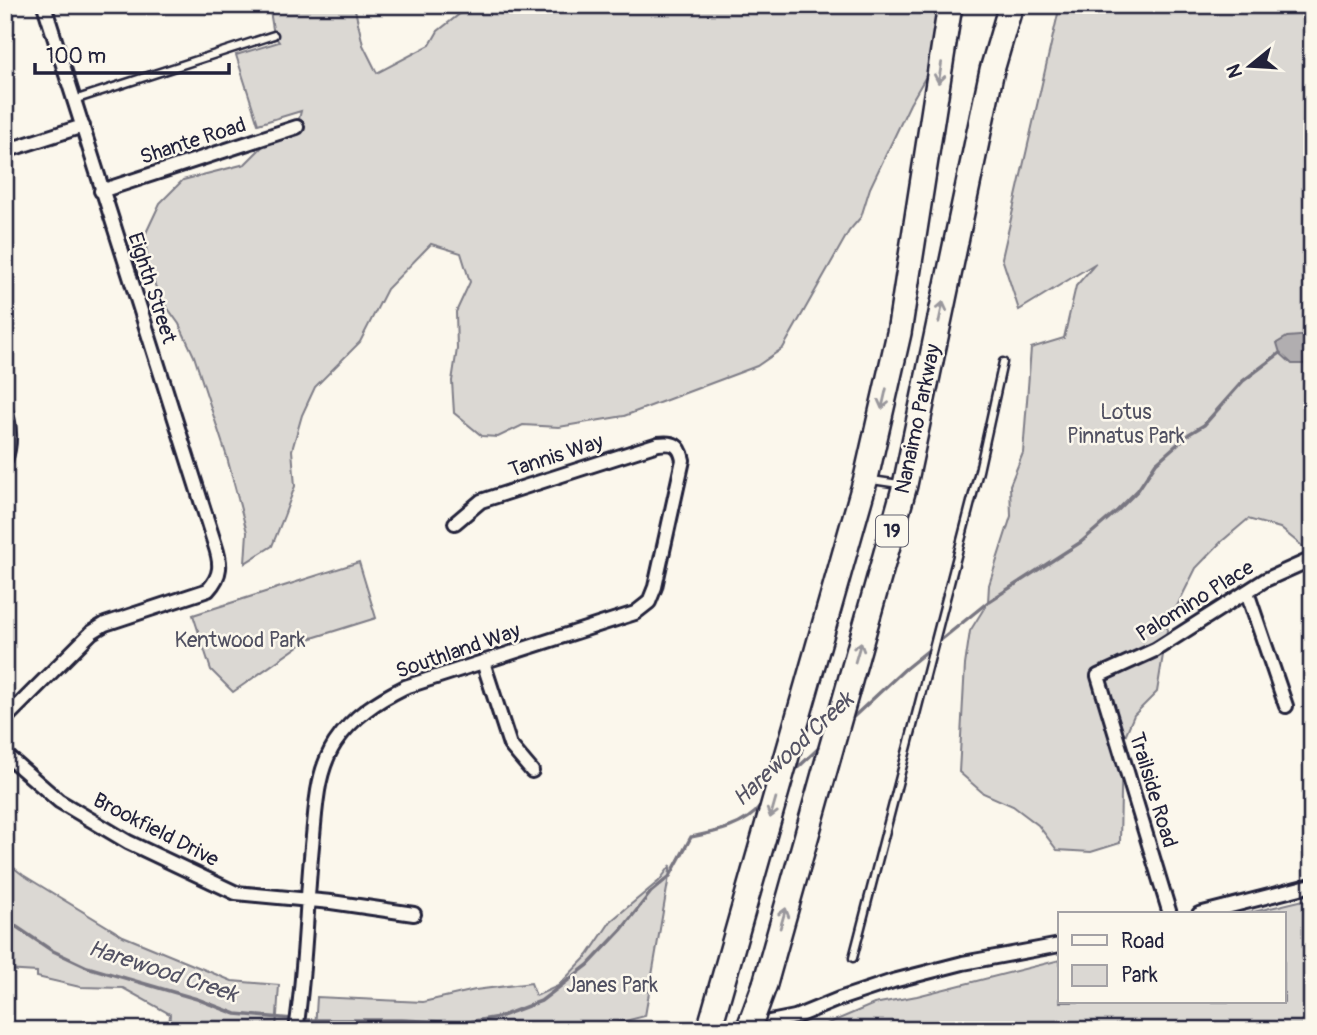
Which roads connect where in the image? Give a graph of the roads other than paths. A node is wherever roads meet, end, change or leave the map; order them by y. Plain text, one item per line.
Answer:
1 (44, 5) edge
2 (950, 5) edge
3 (1011, 5) edge
4 (274, 35) dead end
5 (74, 100) junction
6 (83, 126) junction
7 (297, 127) dead end
8 (5, 151) edge
9 (101, 191) junction
10 (1003, 362) dead end
11 (5, 410) edge
12 (677, 445) joint
13 (5, 460) edge
14 (866, 478) junction
15 (905, 485) junction
16 (455, 523) dead end
17 (1312, 559) edge
18 (1247, 592) junction
19 (483, 662) junction
20 (1098, 676) joint
21 (1286, 706) dead end
22 (5, 719) edge
23 (5, 754) edge
24 (531, 771) dead end
25 (1312, 885) edge
26 (306, 900) junction
27 (1169, 912) edge
28 (1207, 912) edge
29 (414, 914) dead end
30 (1058, 945) edge
31 (853, 958) dead end
32 (296, 1030) edge
33 (709, 1030) edge
34 (730, 1030) edge
35 (748, 1030) edge

1 - 5 street, Eighth Street
2 -> 14 highway, Nanaimo Parkway / 19
15 -> 3 highway, Nanaimo Parkway / 19
4 - 5 lane
5 - 6 street, Eighth Street
6 - 8 street
6 - 9 street, Eighth Street
7 - 9 street, Shante Road
9 - 22 street, Eighth Street
10 - 31 lane
11 - 13 street
12 - 16 street, Tannis Way
12 - 19 street, Southland Way
14 - 15 lane
14 -> 33 highway, Nanaimo Parkway / 19
35 -> 15 highway, Nanaimo Parkway / 19, bridge
17 - 18 street, Palomino Place
18 - 20 street, Palomino Place
18 - 21 street
19 - 24 street
19 - 26 street, Southland Way
20 - 27 street, Trailside Road
23 - 26 street, Brookfield Drive
25 - 28 street
26 - 29 street, Brookfield Drive
26 - 32 street, Southland Way
30 - 34 street

